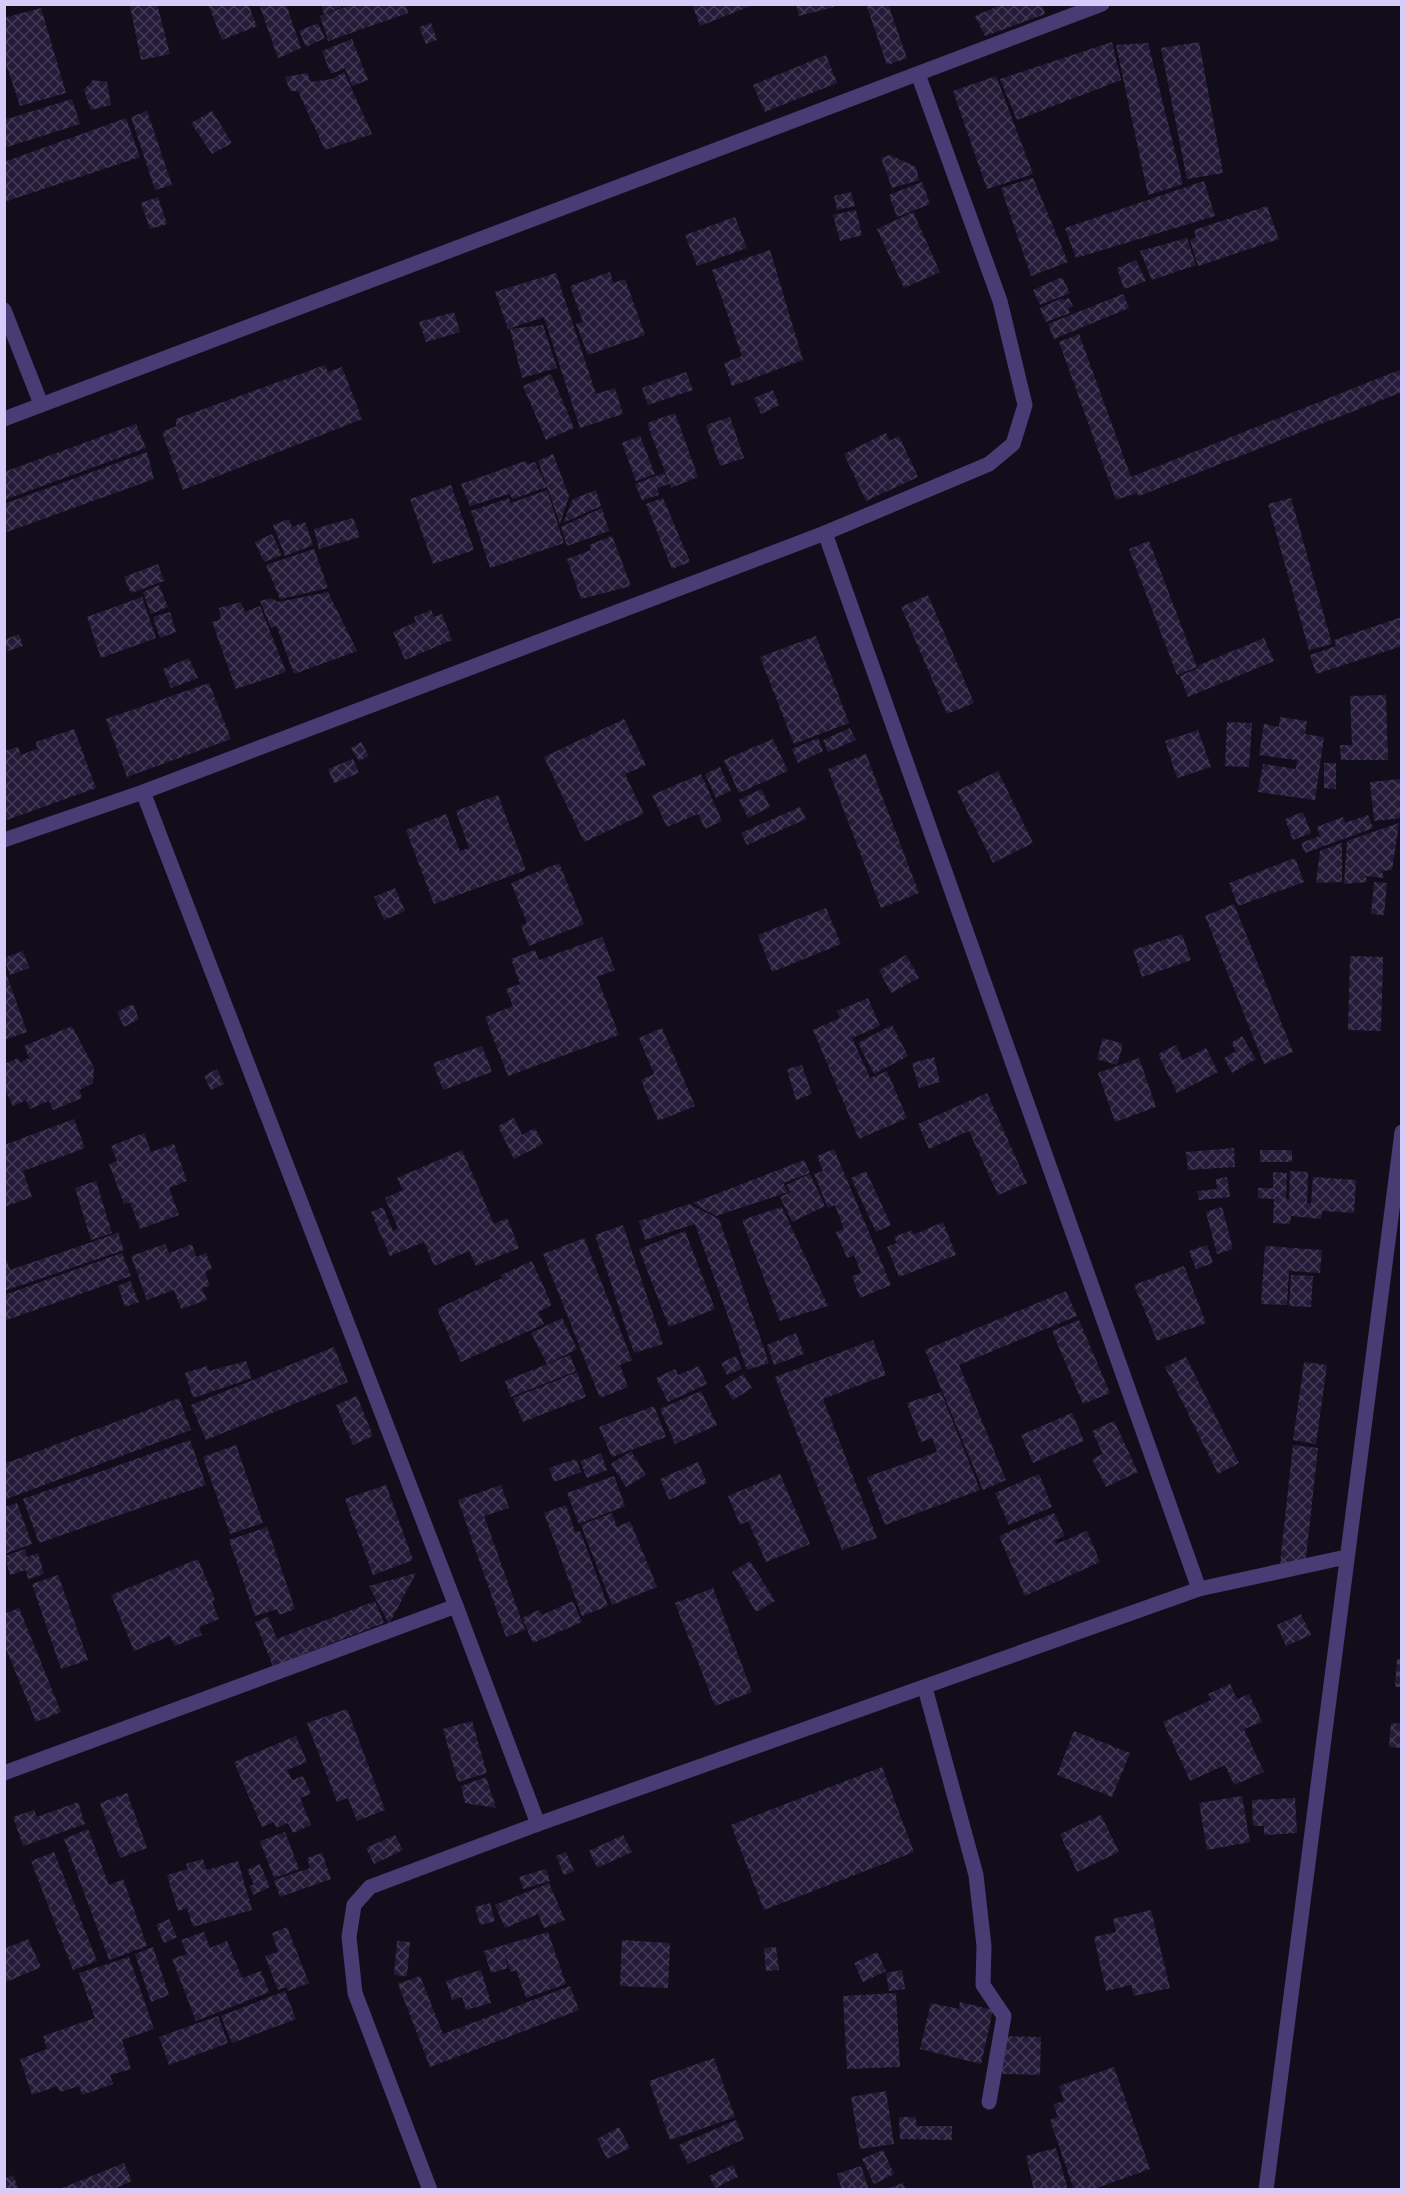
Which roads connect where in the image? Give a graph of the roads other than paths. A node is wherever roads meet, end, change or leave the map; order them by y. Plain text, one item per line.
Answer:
1 (1102, 4) edge
2 (918, 74) junction
3 (4, 310) edge
4 (40, 404) junction
5 (4, 419) edge
6 (825, 533) junction
7 (143, 792) junction
8 (4, 840) edge
9 (1401, 1132) edge
10 (1346, 1557) junction
11 (1199, 1589) junction
12 (456, 1606) junction
13 (925, 1688) junction
14 (4, 1773) edge
15 (538, 1824) junction
16 (989, 2102) dead end
17 (430, 2190) edge
18 (1266, 2190) edge

1 - 2 street
2 - 4 street
2 - 6 street
3 - 4 street
4 - 5 street
6 - 7 street
6 - 11 street
7 - 8 street
7 - 12 street
9 - 10 street
10 - 11 street
10 - 18 street
11 - 13 street
12 - 14 street
12 - 15 street
13 - 15 street
13 - 16 street
15 - 17 street

